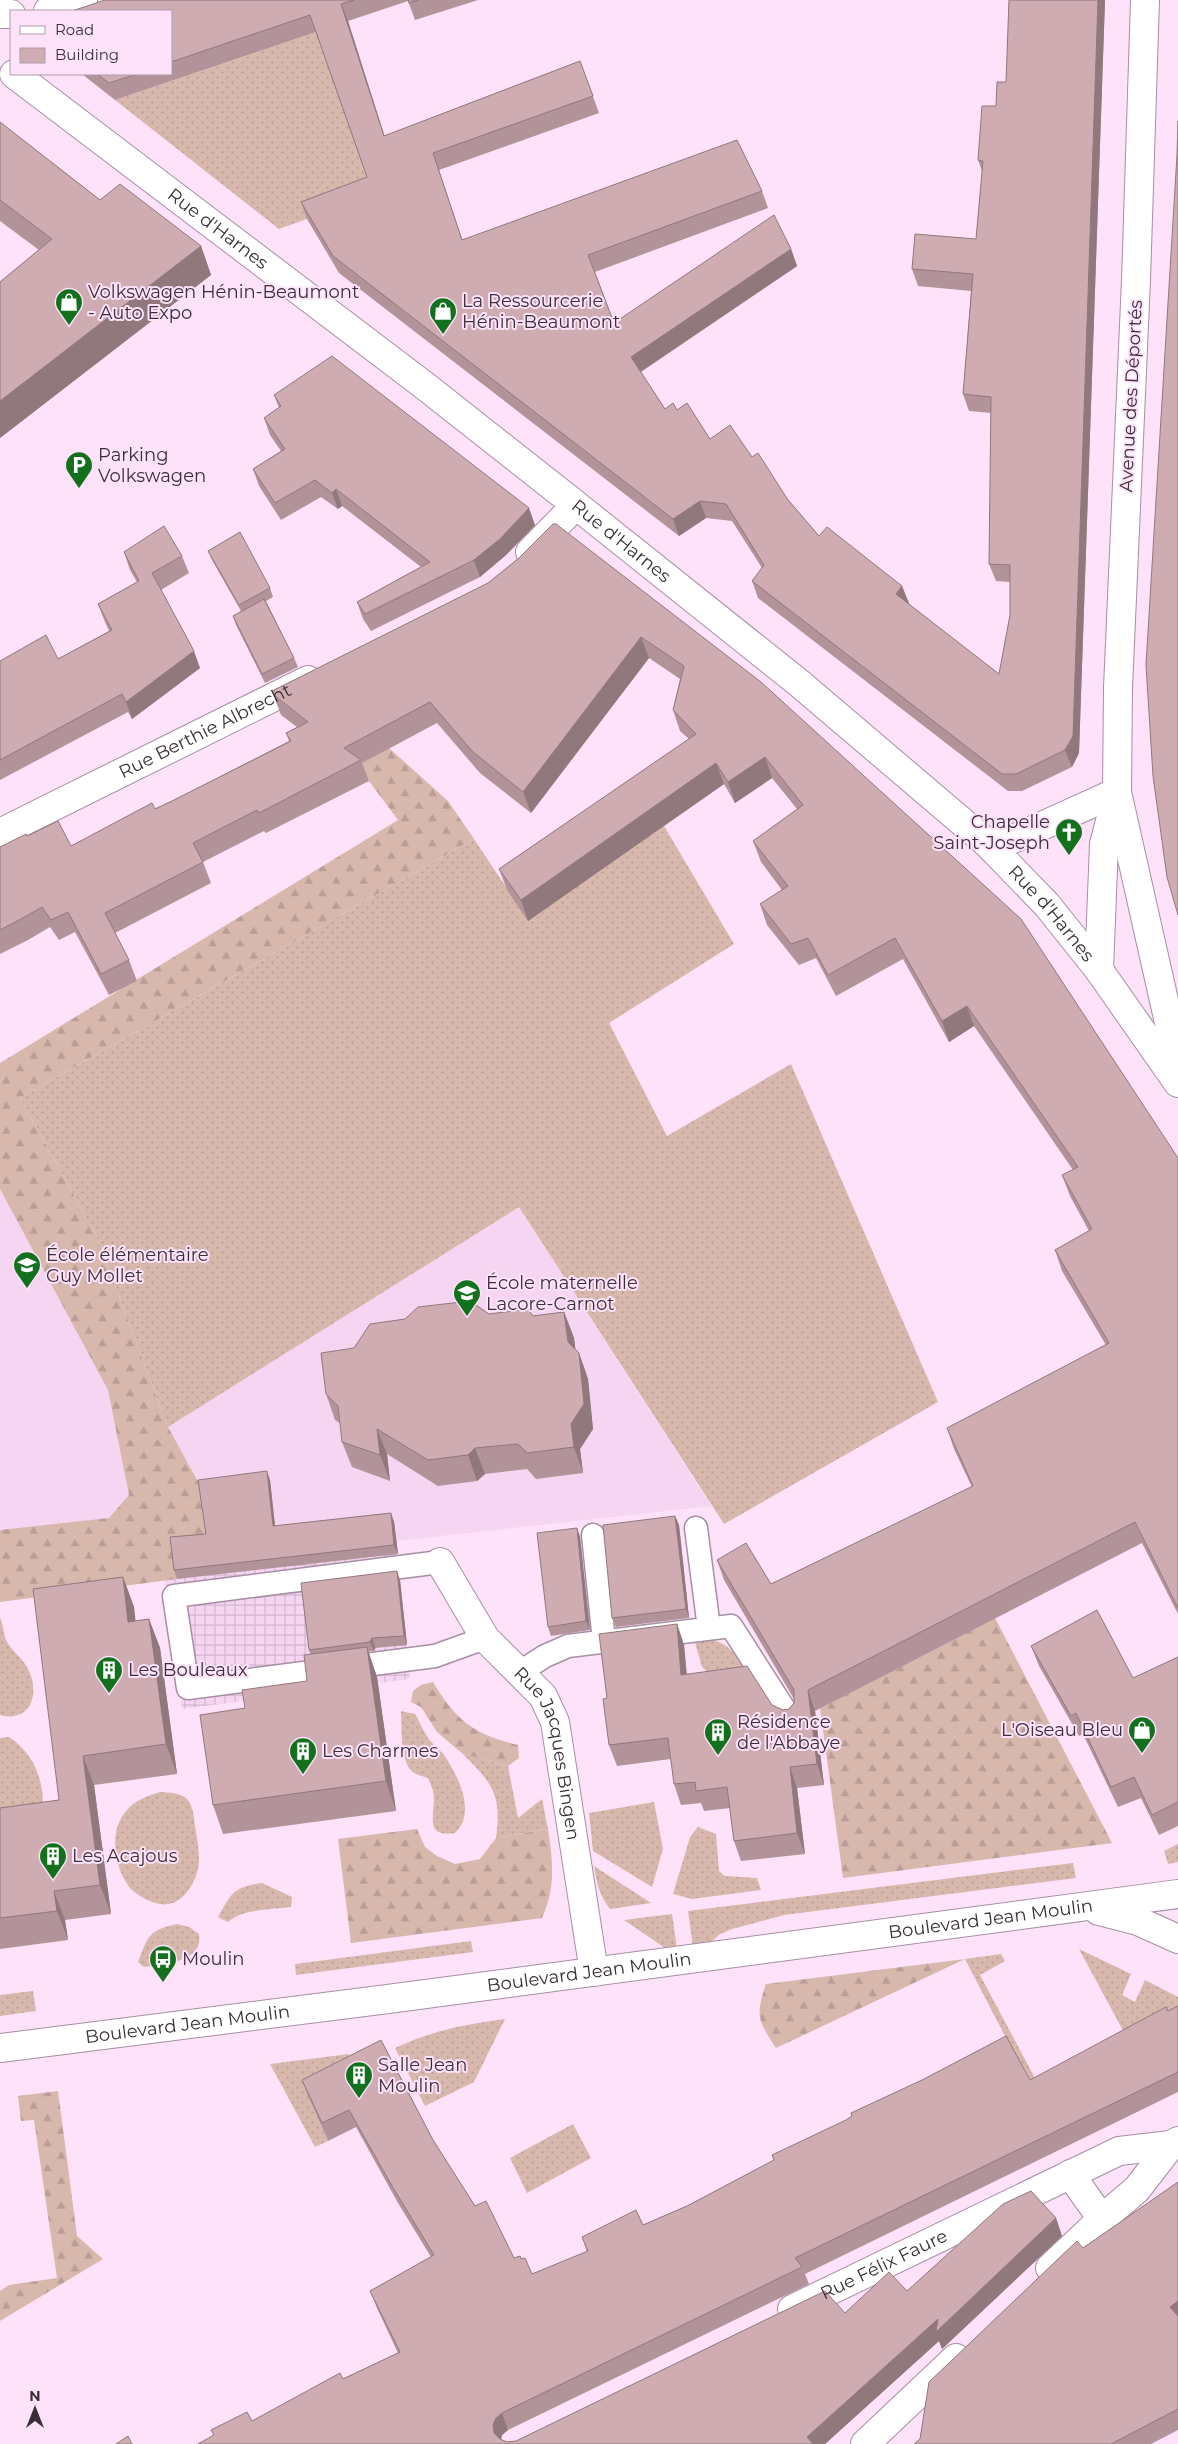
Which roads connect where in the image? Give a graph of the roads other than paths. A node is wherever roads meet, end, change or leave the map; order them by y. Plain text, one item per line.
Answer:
1 (83, 0) edge
2 (1145, 0) edge
3 (51, 10) edge
4 (0, 63) edge
5 (10, 71) edge
6 (16, 75) edge
7 (576, 505) junction
8 (510, 572) edge
9 (332, 668) edge
10 (1117, 792) junction
11 (0, 833) edge
12 (987, 843) junction
13 (1099, 970) junction
14 (1174, 1077) edge
15 (696, 1528) dead end
16 (593, 1535) dead end
17 (440, 1562) joint
18 (709, 1628) junction
19 (485, 1638) junction
20 (604, 1641) junction
21 (520, 1672) junction
22 (790, 1718) edge
23 (1178, 1894) edge
24 (1086, 1907) junction
25 (1178, 1939) edge
26 (594, 1972) junction
27 (0, 2048) edge
28 (1175, 2143) edge
29 (1070, 2174) junction
30 (1102, 2219) junction
31 (1031, 2286) edge
32 (765, 2322) edge
33 (975, 2340) edge
34 (881, 2439) edge

1 - 3 street
2 - 10 street, Avenue des Déportés
4 - 5 street, Rue d'Harnes
6 - 7 street, Rue d'Harnes
7 - 8 street
7 - 12 street, Rue d'Harnes
9 - 11 street, Rue Berthie Albrecht
10 - 12 street
10 - 13 street, Avenue des Déportés
10 - 14 street, Avenue des Déportés
12 - 13 street, Rue d'Harnes
13 - 14 street, Rue d'Harnes
15 - 18 lane
16 - 20 lane
17 - 19 street, Rue Jacques Bingen
17 - 19 lane
18 - 20 lane
18 - 22 lane
19 - 21 street, Rue Jacques Bingen
20 - 21 lane
21 - 26 street, Rue Jacques Bingen
23 - 24 street, Boulevard Jean Moulin
24 - 25 street
24 - 26 street, Boulevard Jean Moulin
26 - 27 street, Boulevard Jean Moulin
28 - 29 street, Rue Félix Faure
28 - 30 street
29 - 30 street
29 - 32 street, Rue Félix Faure
30 - 31 street
33 - 34 street

